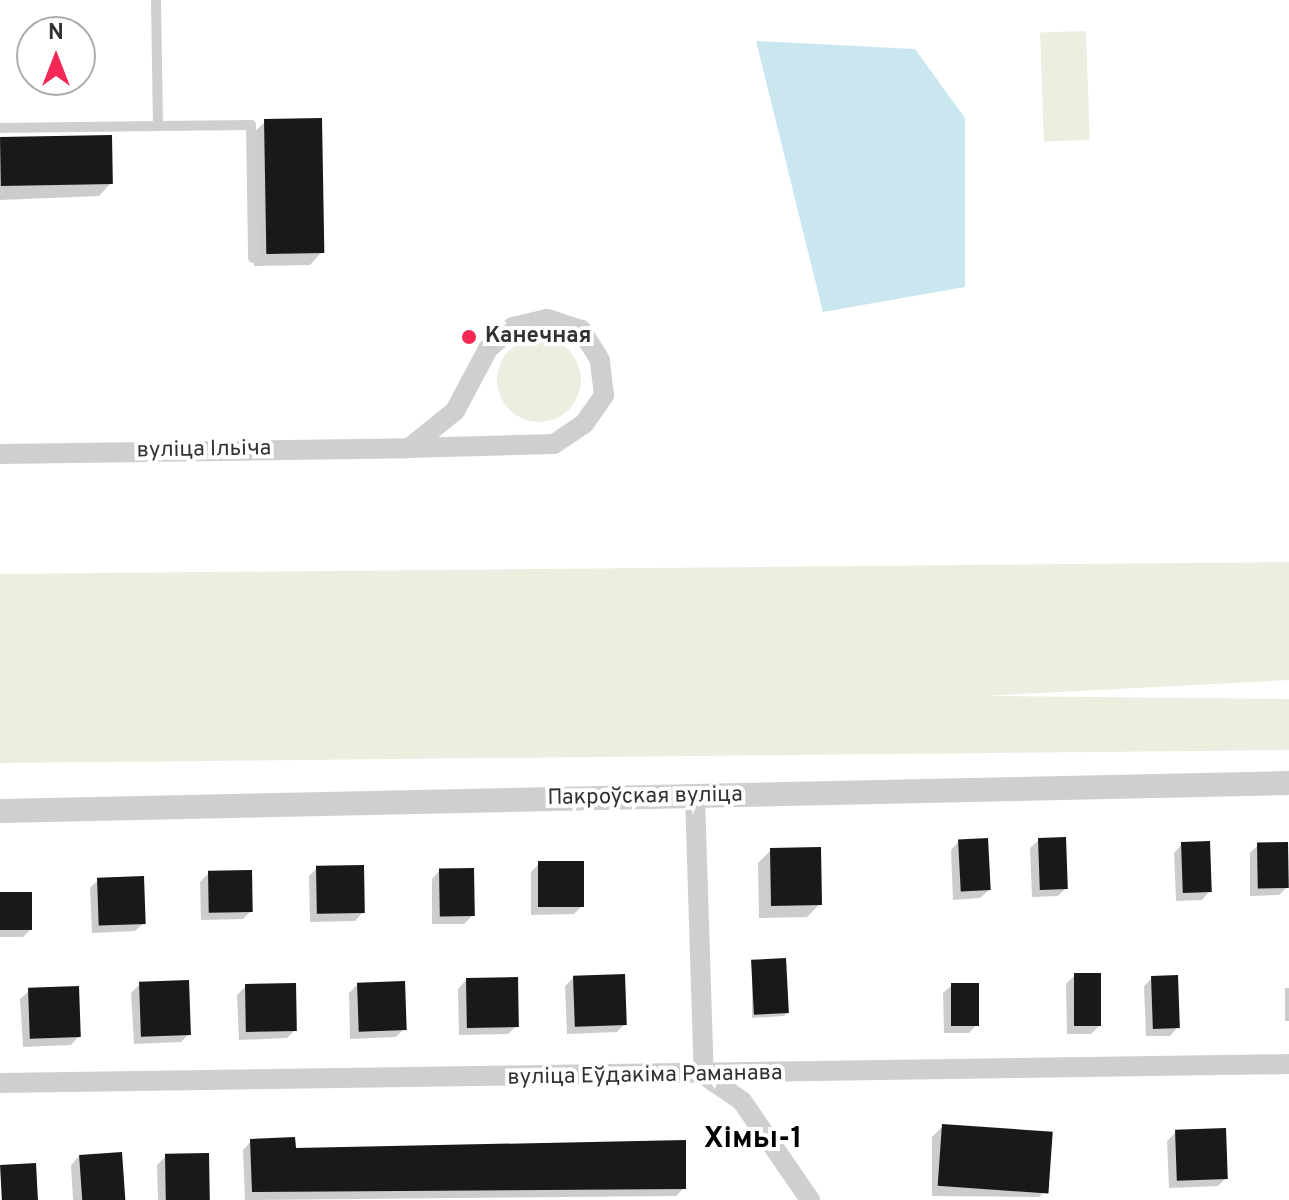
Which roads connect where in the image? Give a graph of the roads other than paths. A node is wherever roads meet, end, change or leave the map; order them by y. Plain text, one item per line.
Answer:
1 (156, 0) edge
2 (158, 126) junction
3 (0, 128) edge
4 (253, 258) dead end
5 (409, 448) junction
6 (0, 454) edge
7 (1289, 783) edge
8 (695, 796) junction
9 (0, 811) edge
10 (1289, 1064) edge
11 (704, 1075) junction
12 (0, 1083) edge
13 (810, 1200) edge

1 - 2 lane
2 - 3 lane
2 - 4 lane
5 - 5 street, вуліца Ільіча
5 - 6 street, вуліца Ільіча
7 - 8 street, Пакроўская вуліца
8 - 9 street, Пакроўская вуліца
8 - 11 street
10 - 11 street, вуліца Еўдакіма Раманава
11 - 12 street, вуліца Еўдакіма Раманава
11 - 13 street

